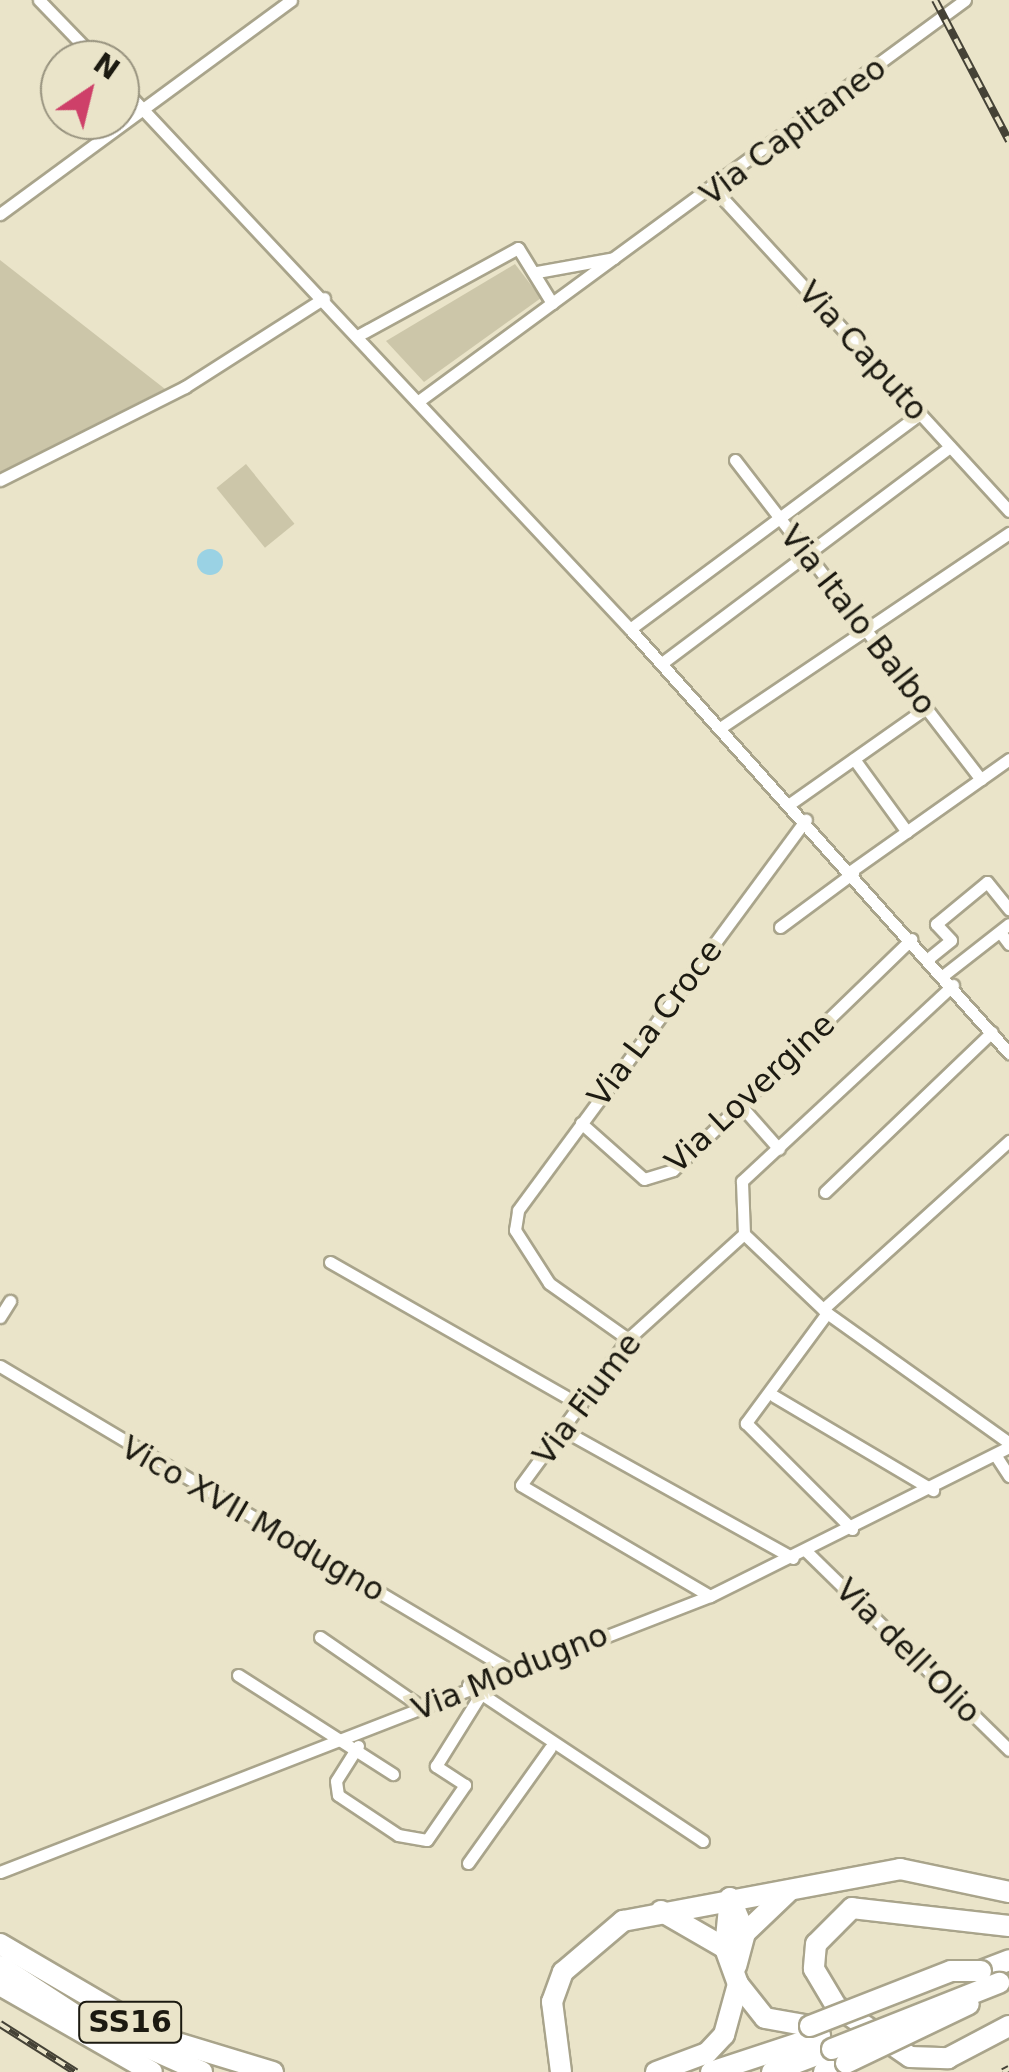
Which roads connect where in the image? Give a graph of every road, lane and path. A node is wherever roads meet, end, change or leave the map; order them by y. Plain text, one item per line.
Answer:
1 (39, 0) edge
2 (291, 0) edge
3 (965, 0) edge
4 (77, 40) edge
5 (140, 106) edge
6 (144, 110) junction
7 (716, 191) junction
8 (0, 214) edge
9 (618, 257) junction
10 (537, 272) junction
11 (324, 298) junction
12 (552, 302) junction
13 (360, 335) junction
14 (420, 400) junction
15 (920, 414) junction
16 (950, 447) junction
17 (736, 460) dead end
18 (0, 480) edge
19 (1009, 511) edge
20 (780, 518) junction
21 (1009, 533) edge
22 (808, 554) junction
23 (630, 629) junction
24 (866, 630) junction
25 (662, 664) junction
26 (926, 708) junction
27 (720, 728) junction
28 (854, 759) junction
29 (1009, 759) edge
30 (981, 779) junction
31 (791, 804) junction
32 (806, 820) junction
33 (907, 832) junction
34 (852, 872) junction
35 (1009, 909) edge
36 (780, 927) dead end
37 (1004, 928) edge
38 (912, 938) junction
39 (1009, 944) edge
40 (929, 958) junction
41 (945, 974) junction
42 (953, 986) junction
43 (1000, 1035) edge
44 (1009, 1053) edge
45 (740, 1106) junction
46 (581, 1124) junction
47 (1009, 1141) edge
48 (779, 1148) junction
49 (825, 1192) dead end
50 (744, 1234) junction
51 (330, 1262) dead end
52 (10, 1302) dead end
53 (825, 1311) junction
54 (0, 1316) edge
55 (628, 1338) junction
56 (0, 1366) edge
57 (774, 1396) junction
58 (580, 1406) junction
59 (564, 1430) junction
60 (1009, 1445) edge
61 (996, 1456) junction
62 (1009, 1476) edge
63 (933, 1490) junction
64 (852, 1529) junction
65 (806, 1551) junction
66 (793, 1558) junction
67 (710, 1596) junction
68 (320, 1637) dead end
69 (508, 1669) junction
70 (238, 1675) dead end
71 (468, 1685) junction
72 (479, 1698) junction
73 (420, 1706) junction
74 (353, 1742) junction
75 (550, 1748) junction
76 (1009, 1750) edge
77 (393, 1774) dead end
78 (703, 1842) dead end
79 (468, 1863) dead end
80 (0, 1872) edge
81 (794, 1887) junction
82 (1009, 1892) edge
83 (730, 1898) junction
84 (659, 1910) junction
85 (1009, 1926) edge
86 (745, 1933) junction
87 (0, 1944) edge
88 (1009, 1960) edge
89 (0, 1966) edge
90 (733, 1966) junction
91 (997, 1978) edge
92 (0, 1985) edge
93 (1009, 2026) edge
94 (827, 2043) junction
95 (152, 2072) edge
96 (202, 2072) edge
97 (272, 2072) edge
98 (561, 2072) edge
99 (656, 2072) edge
100 (710, 2072) edge
101 (772, 2072) edge
102 (824, 2072) edge

1 - 4 street
2 - 6 street
3 - 7 street, Via Capitaneo
5 - 6 street
6 - 8 street
6 - 11 street
7 - 9 street, Via Capitaneo
7 - 15 street, Via Caputo
9 - 10 street
9 - 12 street, Via Capitaneo
10 - 12 street
10 - 13 street
11 - 13 street
11 - 18 street
12 - 14 street, Via Capitaneo
13 - 14 street
14 - 23 street
15 - 16 street, Via Caputo
15 - 20 street
16 - 19 street, Via Caputo
16 - 22 street
17 - 20 street, Via Italo Balbo
20 - 22 street, Via Italo Balbo
20 - 23 street
21 - 24 street
22 - 24 street, Via Italo Balbo
22 - 25 street
23 - 25 street
24 - 26 street, Via Italo Balbo
24 - 27 street
25 - 27 street
26 - 28 street
26 - 30 street, Via Italo Balbo
27 - 31 street
28 - 31 street
28 - 33 street
29 - 30 street
30 - 33 street
31 - 32 street
32 - 34 street
32 - 46 street, Via La Croce
33 - 34 street
34 - 36 street
34 - 38 street
35 - 40 street
37 - 39 street
37 - 41 street
38 - 40 street
38 - 45 street, Via Lovergine
40 - 41 street
41 - 42 street
42 - 43 street
42 - 48 street
43 - 44 street
43 - 49 street
45 - 46 street, Via Lovergine
45 - 48 street
46 - 55 street, Via La Croce
47 - 53 street
48 - 50 street
50 - 53 street
50 - 55 street, Via Fiume
51 - 58 street
52 - 54 street
53 - 57 street
53 - 60 street
55 - 58 street, Via Fiume
56 - 69 street, Vico XVII Modugno
57 - 63 street
57 - 64 street
58 - 59 street, Via Fiume
59 - 66 street
59 - 67 street, Via Fiume
60 - 61 street, Via Modugno
61 - 62 street
61 - 63 street, Via Modugno
63 - 64 street, Via Modugno
64 - 65 street, Via Modugno
65 - 66 street, Via Modugno
65 - 76 street, Via dell'Olio
66 - 67 street, Via Modugno
67 - 69 street, Via Modugno
68 - 73 street
69 - 71 street, Via Modugno
70 - 74 street
71 - 72 street
71 - 73 street, Via Modugno
72 - 74 street
72 - 75 street
73 - 74 street, Via Modugno
74 - 77 street
74 - 80 street, Via Modugno
75 - 78 street
75 - 79 street
81 - 82 highway
81 - 83 highway
81 - 86 highway
83 - 84 highway
83 - 86 highway
83 - 90 highway
84 - 90 highway
84 - 98 highway
85 - 93 highway
86 - 90 highway
87 - 97 highway, SS16
88 - 91 highway
89 - 96 highway, SS16
90 - 94 highway
90 - 99 highway
91 - 94 highway, bridge
91 - 94 highway, bridge
92 - 95 highway
94 - 100 highway
94 - 101 highway
94 - 102 highway

